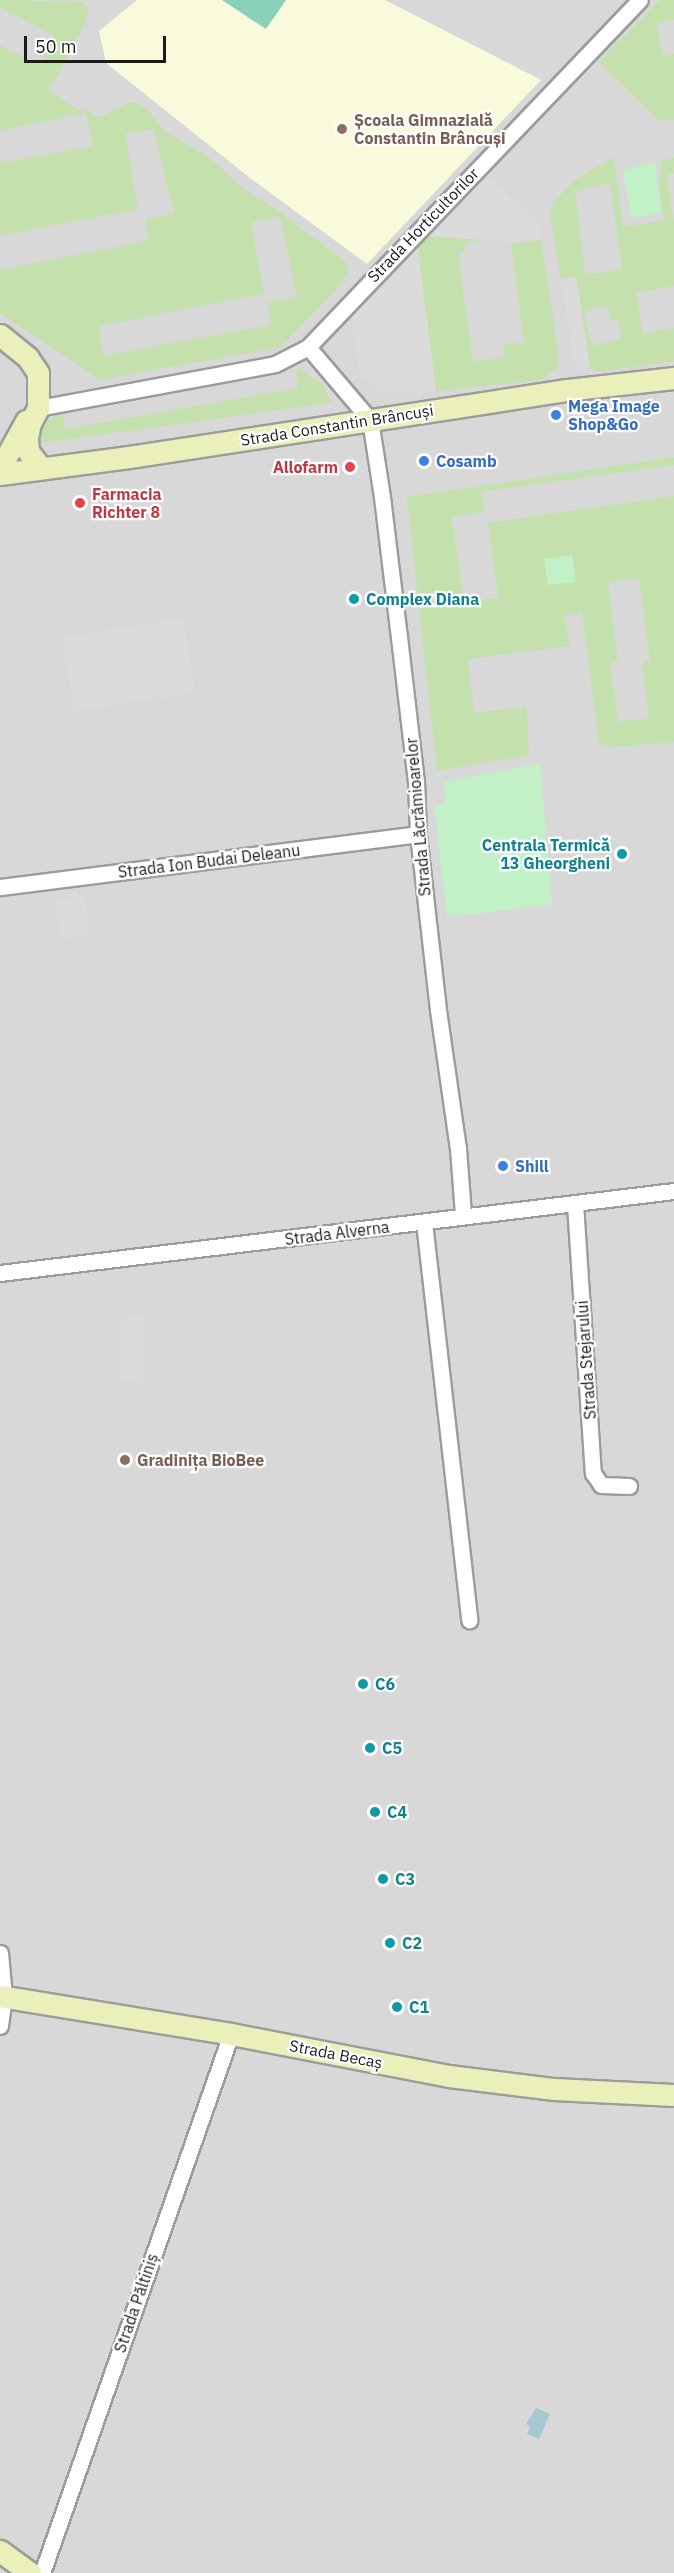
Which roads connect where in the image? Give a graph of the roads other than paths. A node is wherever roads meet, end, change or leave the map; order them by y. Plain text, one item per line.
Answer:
1 (640, 0) edge
2 (0, 335) edge
3 (308, 347) junction
4 (674, 378) edge
5 (38, 408) junction
6 (370, 420) junction
7 (0, 468) edge
8 (41, 468) junction
9 (0, 474) edge
10 (418, 834) junction
11 (0, 887) edge
12 (674, 1191) edge
13 (575, 1204) junction
14 (463, 1215) junction
15 (424, 1222) junction
16 (0, 1273) edge
17 (629, 1486) dead end
18 (469, 1620) dead end
19 (0, 1953) edge
20 (2, 1996) edge
21 (0, 2026) edge
22 (231, 2034) junction
23 (674, 2094) edge
24 (0, 2551) edge
25 (30, 2573) edge
26 (42, 2573) edge

1 - 3 street, Strada Horticultorilor
2 - 5 main road
3 - 5 street, Strada Horticultorilor
3 - 6 street
4 - 6 main road, Strada Constantin Brâncuși
5 - 7 main road
5 - 8 main road
6 - 8 main road, Strada Constantin Brâncuși
6 - 10 street, Strada Lăcrămioarelor
8 - 9 main road, Strada Constantin Brâncuși
10 - 11 street, Strada Ion Budai Deleanu
10 - 14 street, Strada Lăcrămioarelor
12 - 13 street, Strada Alverna
13 - 14 street, Strada Alverna
13 - 17 street, Strada Stejarului
14 - 15 street, Strada Alverna
15 - 16 street, Strada Alverna
15 - 18 street
19 - 20 street
20 - 21 street
20 - 22 main road, Strada Becaș
22 - 23 main road, Strada Becaș
22 - 26 street, Strada Păltiniș
24 - 25 main road

